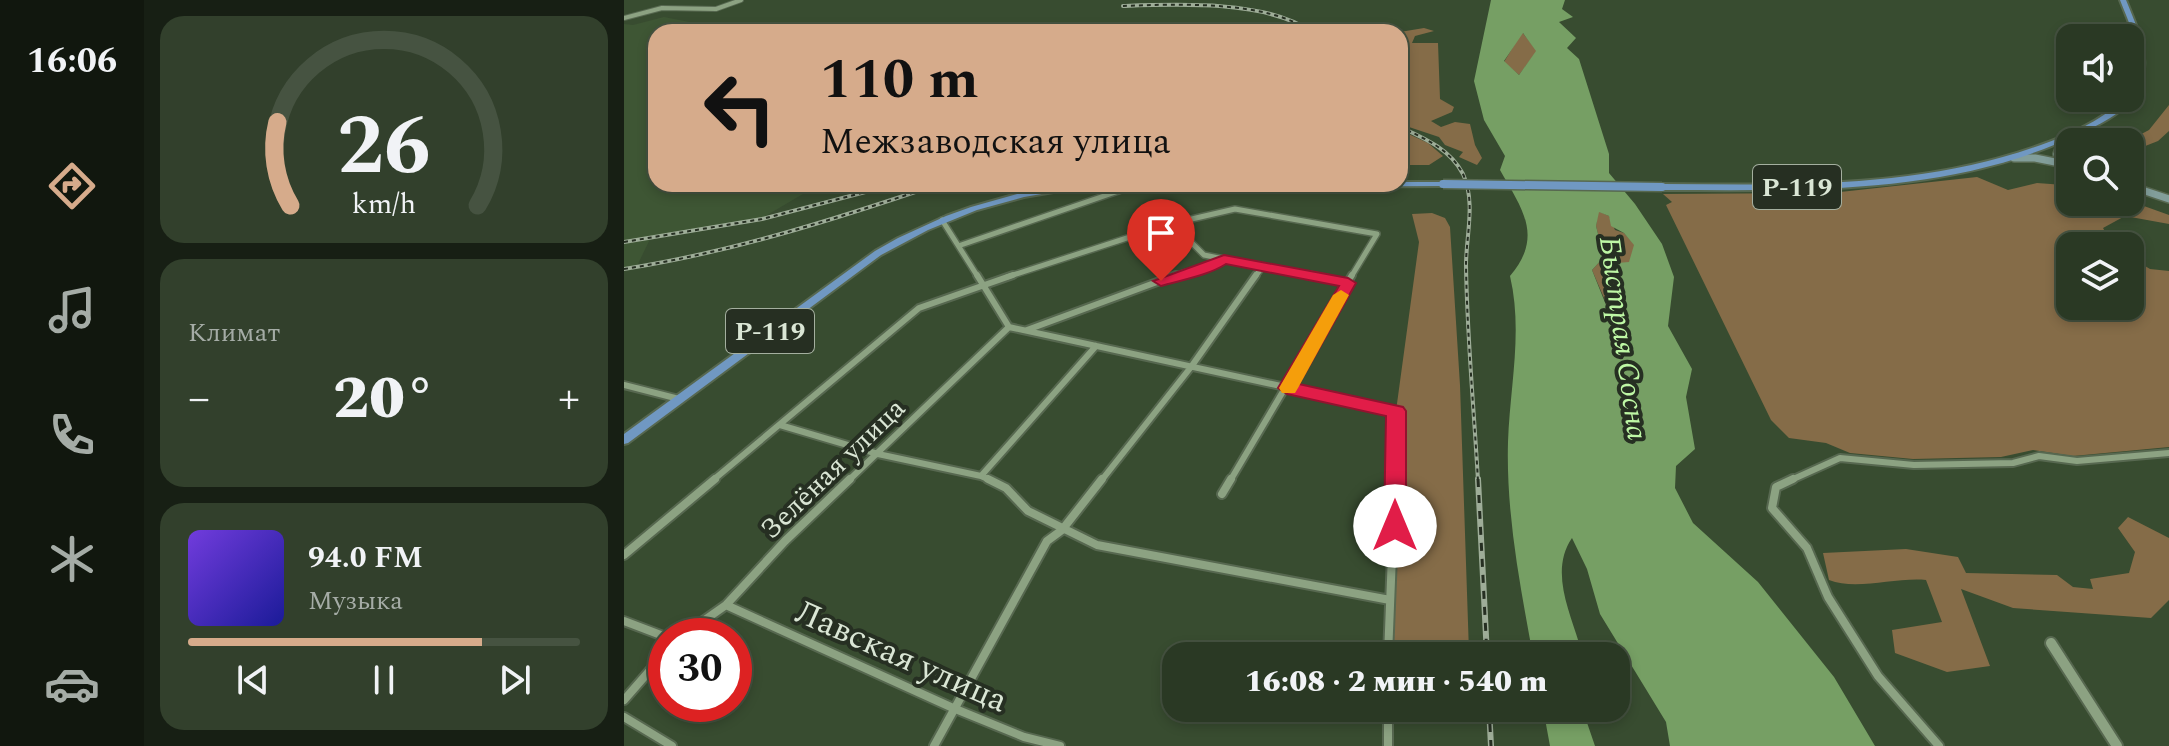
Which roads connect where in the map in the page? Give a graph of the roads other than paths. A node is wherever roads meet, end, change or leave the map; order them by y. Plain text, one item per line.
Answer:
1 (741, 0) edge
2 (2123, 0) edge
3 (624, 18) edge
4 (2131, 24) edge
5 (2111, 112) edge
6 (2085, 128) edge
7 (2056, 141) edge
8 (2033, 152) junction
9 (2014, 158) junction
10 (2056, 159) edge
11 (2056, 162) edge
12 (1408, 184) edge
13 (2144, 191) edge
14 (1031, 192) edge
15 (1116, 192) edge
16 (2169, 199) edge
17 (942, 220) junction
18 (1173, 224) junction
19 (961, 245) junction
20 (1224, 259) junction
21 (1263, 266) junction
22 (1348, 283) junction
23 (984, 286) junction
24 (1009, 327) junction
25 (1027, 330) junction
26 (1096, 346) junction
27 (1191, 367) junction
28 (624, 385) edge
29 (1287, 388) junction
30 (679, 399) junction
31 (780, 425) junction
32 (624, 440) edge
33 (2169, 453) edge
34 (878, 454) junction
35 (981, 476) junction
36 (1222, 494) dead end
37 (1062, 530) junction
38 (624, 555) edge
39 (1390, 600) junction
40 (726, 605) junction
41 (708, 618) edge
42 (624, 621) edge
43 (648, 630) edge
44 (1388, 642) edge
45 (2051, 643) dead end
46 (648, 673) edge
47 (624, 700) edge
48 (953, 708) junction
49 (624, 717) edge
50 (1388, 722) edge
51 (672, 746) edge
52 (934, 746) edge
53 (1060, 746) edge
54 (1388, 746) edge
55 (1939, 746) edge
56 (2117, 746) edge

1 - 3 street
2 - 4 highway, Р-119
5 - 6 highway, Р-119
7 - 8 highway, Р-119
8 - 9 highway, Р-119
8 - 10 main road
9 - 11 main road
9 - 12 highway, Р-119, bridge
13 - 16 main road
14 - 17 highway, Р-119
15 - 19 street
17 - 19 street
17 - 30 highway, Р-119
18 - 20 street
18 - 22 street
18 - 23 street
19 - 23 street
20 - 21 street
20 - 25 street
21 - 22 street
21 - 27 street
22 - 29 street
23 - 24 street
23 - 31 street
24 - 25 street
24 - 34 street, Зелёная улица
25 - 26 street
26 - 27 street
26 - 35 street
27 - 29 street
27 - 37 street
28 - 30 street
29 - 36 street
29 - 39 street
30 - 32 highway, Р-119
31 - 34 street
31 - 38 street
33 - 55 street
34 - 35 street
34 - 40 street, Зелёная улица
35 - 37 street
37 - 39 street
37 - 48 street
39 - 44 street
40 - 41 street, Зелёная улица
40 - 48 street, Лавская улица
42 - 43 street
45 - 56 street
46 - 47 street
48 - 52 street
48 - 53 street, Лавская улица
49 - 51 street
50 - 54 street

